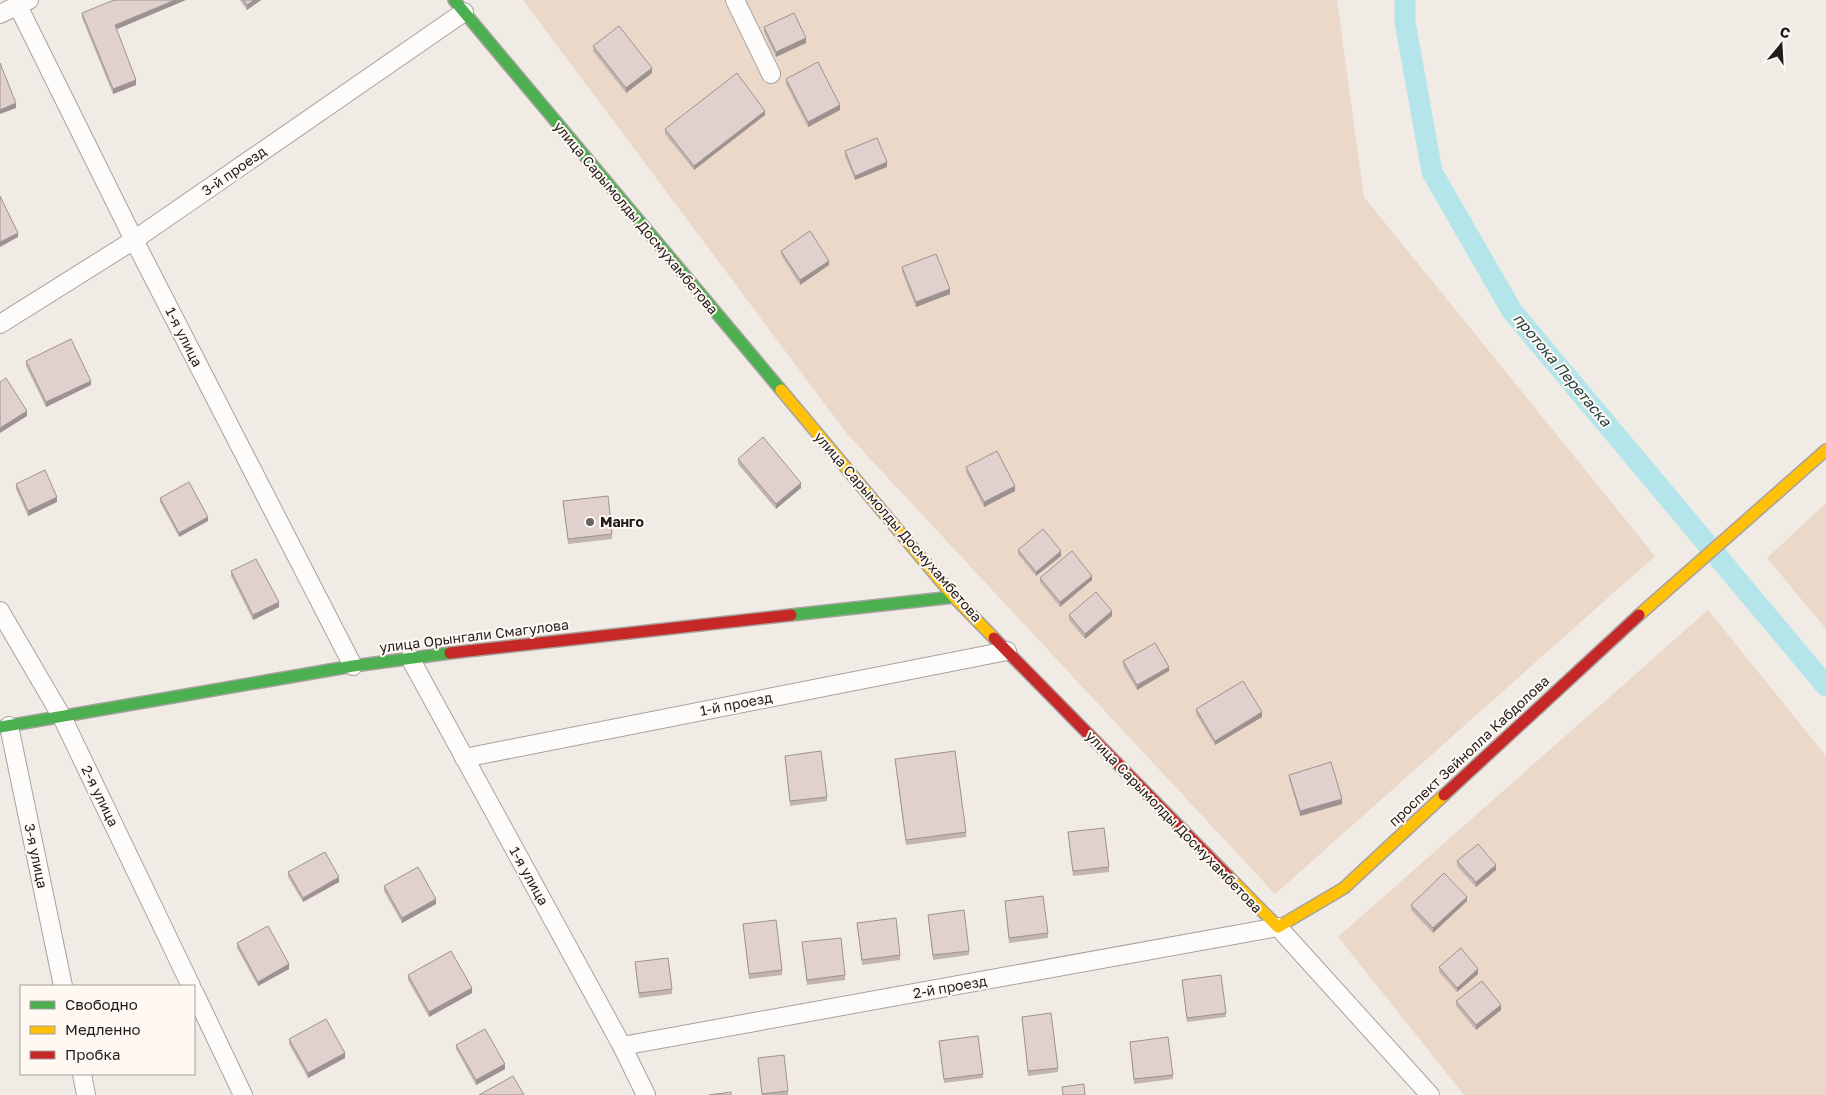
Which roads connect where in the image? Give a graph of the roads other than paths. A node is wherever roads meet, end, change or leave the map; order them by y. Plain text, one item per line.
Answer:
1 (735, 0) edge
2 (24, 3) edge
3 (459, 6) edge
4 (0, 14) edge
5 (771, 74) dead end
6 (134, 240) junction
7 (0, 324) edge
8 (1826, 450) edge
9 (954, 597) junction
10 (0, 611) edge
11 (1007, 651) junction
12 (410, 658) junction
13 (354, 666) junction
14 (62, 717) junction
15 (4, 726) edge
16 (464, 758) junction
17 (1278, 928) junction
18 (63, 985) edge
19 (191, 985) edge
20 (195, 994) edge
21 (622, 1046) junction
22 (82, 1075) edge
23 (86, 1095) edge
24 (243, 1095) edge
25 (646, 1095) edge
26 (1430, 1095) edge

1 - 5 street
2 - 4 street
2 - 6 street, 1-я улица
3 - 6 street, 3-й проезд
3 - 9 main road, улица Сарымолды Досмухамбетова
6 - 7 street, 3-й проезд
6 - 13 street, 1-я улица
8 - 17 main road, проспект Зейнолла Кабдолова
9 - 11 main road, улица Сарымолды Досмухамбетова
9 - 12 main road, улица Орынгали Смагулова
10 - 14 street, 2-я улица
11 - 16 street, 1-й проезд
11 - 17 main road, улица Сарымолды Досмухамбетова
12 - 13 main road, улица Орынгали Смагулова
12 - 16 street, 1-я улица
13 - 14 main road, улица Орынгали Смагулова
14 - 15 main road, улица Орынгали Смагулова
14 - 19 street, 2-я улица
15 - 18 street, 3-я улица
16 - 21 street, 1-я улица
17 - 21 street, 2-й проезд
17 - 26 street, улица Сарымолды Досмухамбетова
20 - 24 street
21 - 25 street, 1-я улица
22 - 23 street

